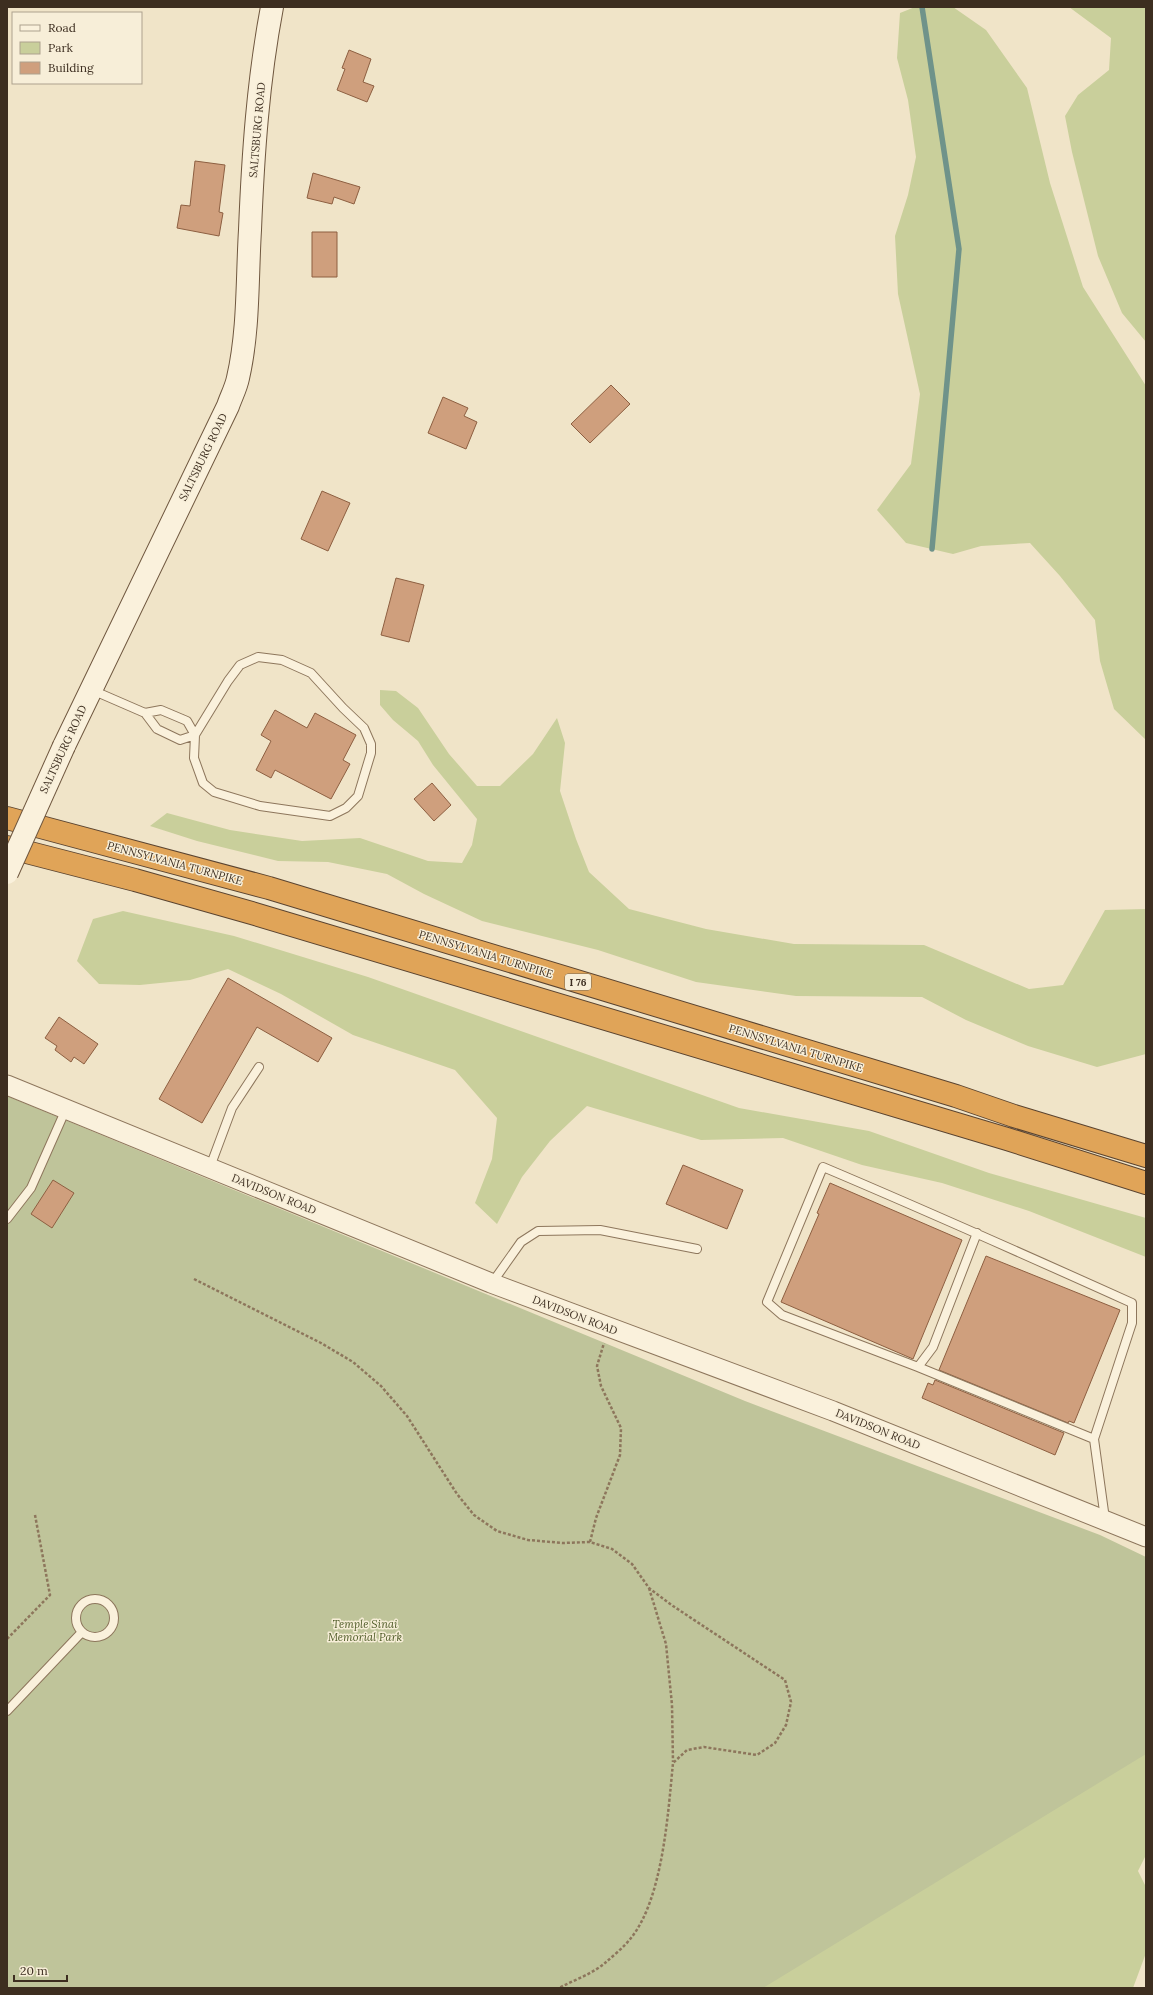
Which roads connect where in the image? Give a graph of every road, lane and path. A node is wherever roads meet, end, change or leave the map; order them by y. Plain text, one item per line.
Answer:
1 (272, 7) edge
2 (91, 689) junction
3 (145, 713) junction
4 (195, 735) junction
5 (7, 818) edge
6 (7, 847) edge
7 (7, 873) edge
8 (259, 1067) dead end
9 (7, 1085) edge
10 (67, 1108) junction
11 (1146, 1156) edge
12 (210, 1167) junction
13 (1146, 1183) edge
14 (7, 1219) edge
15 (977, 1233) junction
16 (698, 1249) dead end
17 (194, 1278) dead end
18 (492, 1283) junction
19 (609, 1328) junction
20 (918, 1367) junction
21 (1094, 1439) junction
22 (35, 1514) dead end
23 (1105, 1520) junction
24 (1146, 1537) edge
25 (590, 1542) junction
26 (649, 1588) junction
27 (82, 1632) junction
28 (7, 1638) edge
29 (7, 1710) edge
30 (673, 1763) junction
31 (559, 1988) edge

1 - 2 main road, SALTSBURG ROAD
2 - 3 lane
2 - 7 main road, SALTSBURG ROAD, bridge
3 - 4 lane
3 - 4 lane
4 - 4 lane
5 - 11 highway, PENNSYLVANIA TURNPIKE / I 76
6 - 13 highway, I 76
8 - 12 lane
9 - 10 street, DAVIDSON ROAD
10 - 12 street, DAVIDSON ROAD
10 - 14 lane
12 - 18 street, DAVIDSON ROAD
15 - 20 lane
15 - 20 lane
15 - 21 lane
16 - 18 lane
17 - 25 path
18 - 19 street, DAVIDSON ROAD
19 - 23 street, DAVIDSON ROAD
19 - 25 path
20 - 21 lane
21 - 23 lane
22 - 28 path
23 - 24 street, DAVIDSON ROAD
25 - 26 path
26 - 30 path
26 - 30 path
27 - 27 lane
27 - 29 lane
30 - 31 path

